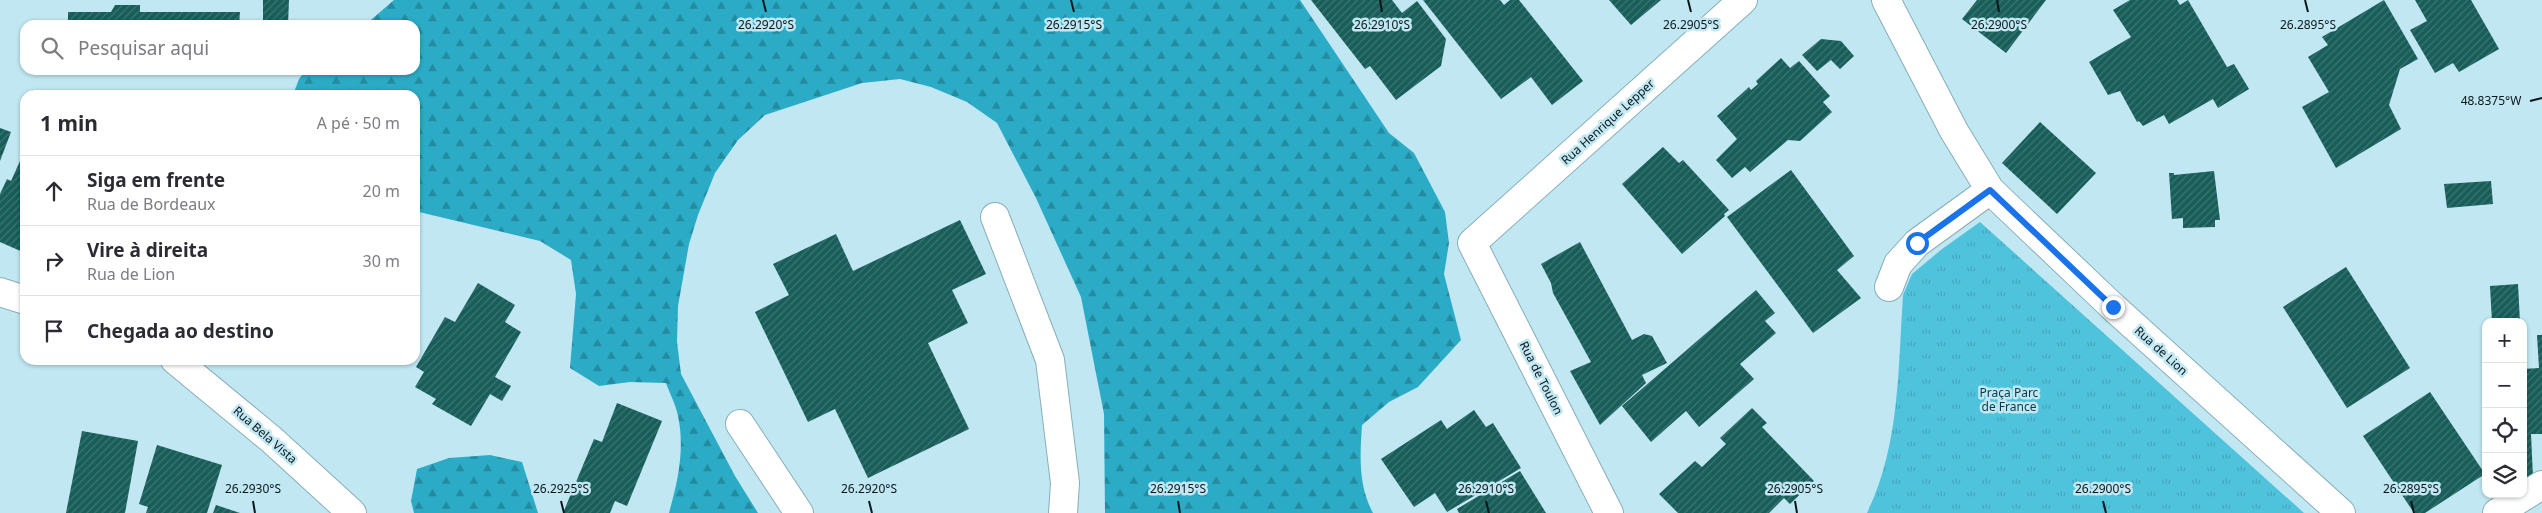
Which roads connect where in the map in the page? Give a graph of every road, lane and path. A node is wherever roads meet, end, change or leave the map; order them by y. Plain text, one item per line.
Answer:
1 (1743, 0) edge
2 (1886, 0) edge
3 (1990, 190) junction
4 (995, 217) dead end
5 (1472, 244) joint
6 (1889, 287) dead end
7 (0, 292) edge
8 (20, 298) edge
9 (181, 365) edge
10 (740, 424) dead end
11 (2542, 485) edge
12 (352, 513) edge
13 (799, 513) edge
14 (1063, 513) edge
15 (1609, 513) edge
16 (2341, 513) edge
17 (2496, 513) edge

1 - 5 street, Rua Henrique Lepper
2 - 3 street, Rua de Lion
3 - 6 street
3 - 16 street, Rua de Lion
4 - 14 street
5 - 15 street, Rua de Toulon
7 - 8 street
9 - 12 street, Rua Bela Vista
10 - 13 street
11 - 17 street

